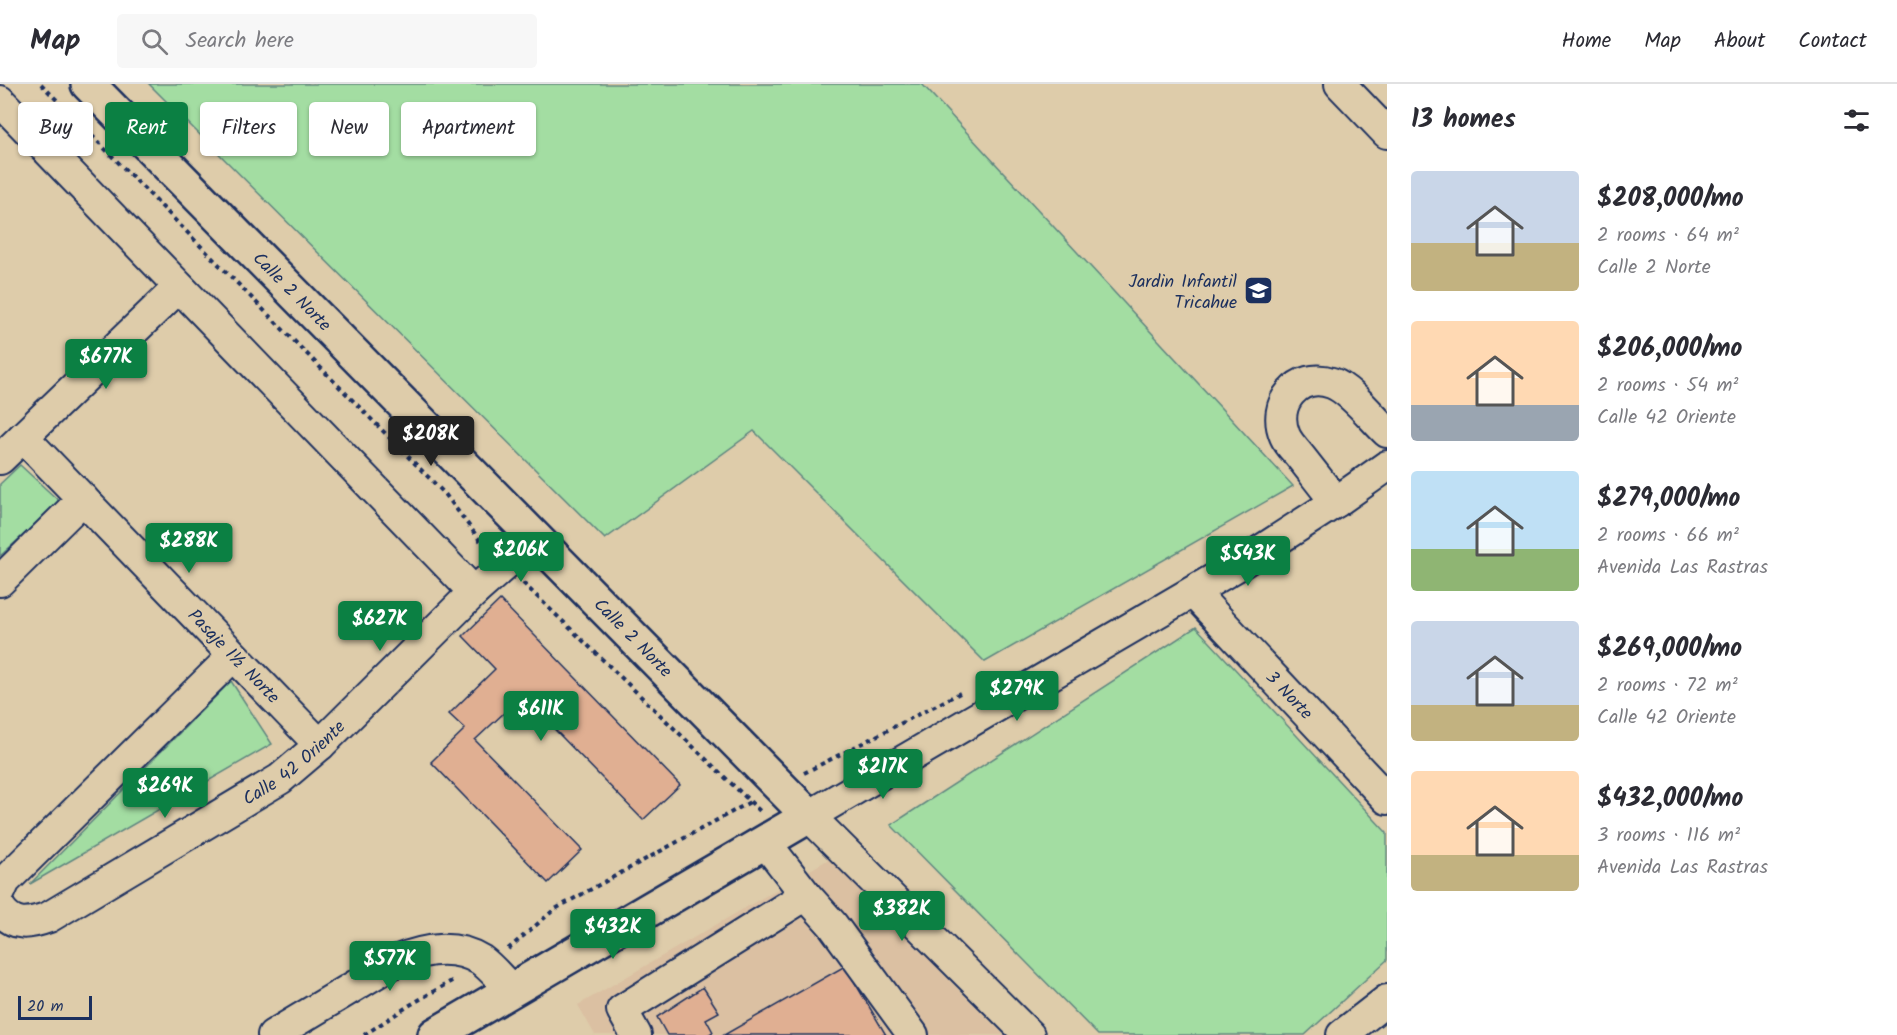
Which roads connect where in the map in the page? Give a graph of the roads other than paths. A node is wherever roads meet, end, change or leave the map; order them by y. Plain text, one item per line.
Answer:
1 (88, 84) edge
2 (1340, 84) edge
3 (0, 102) edge
4 (1387, 133) edge
5 (179, 287) junction
6 (1387, 432) edge
7 (23, 437) junction
8 (0, 459) edge
9 (1387, 466) edge
10 (84, 499) junction
11 (1336, 502) junction
12 (536, 537) junction
13 (0, 580) edge
14 (474, 592) junction
15 (1193, 592) junction
16 (233, 656) junction
17 (320, 746) junction
18 (1387, 799) edge
19 (785, 830) junction
20 (806, 895) junction
21 (3, 907) edge
22 (512, 990) junction
23 (1387, 1000) edge
24 (273, 1035) edge
25 (435, 1035) edge
26 (636, 1035) edge
27 (913, 1035) edge
28 (1029, 1035) edge
29 (1342, 1035) edge

1 - 12 main road, Calle 2 Norte
2 - 4 street
3 - 5 street
5 - 7 street
5 - 14 street
6 - 11 street
7 - 8 street
7 - 10 street, Pasaje 1½ Norte
9 - 11 street
10 - 13 street
10 - 16 street, Pasaje 1½ Norte
11 - 15 street
12 - 14 street, Calle 42 Oriente
12 - 19 main road, Calle 2 Norte
14 - 17 street, Calle 42 Oriente
15 - 18 street, 3 Norte
15 - 19 street
16 - 17 street, Pasaje 1½ Norte
16 - 21 street
17 - 21 street, Calle 42 Oriente
19 - 20 street
19 - 22 main road
19 - 28 street, Calle 2 Norte
20 - 26 street
20 - 27 street
22 - 24 street
22 - 25 main road
23 - 29 street

